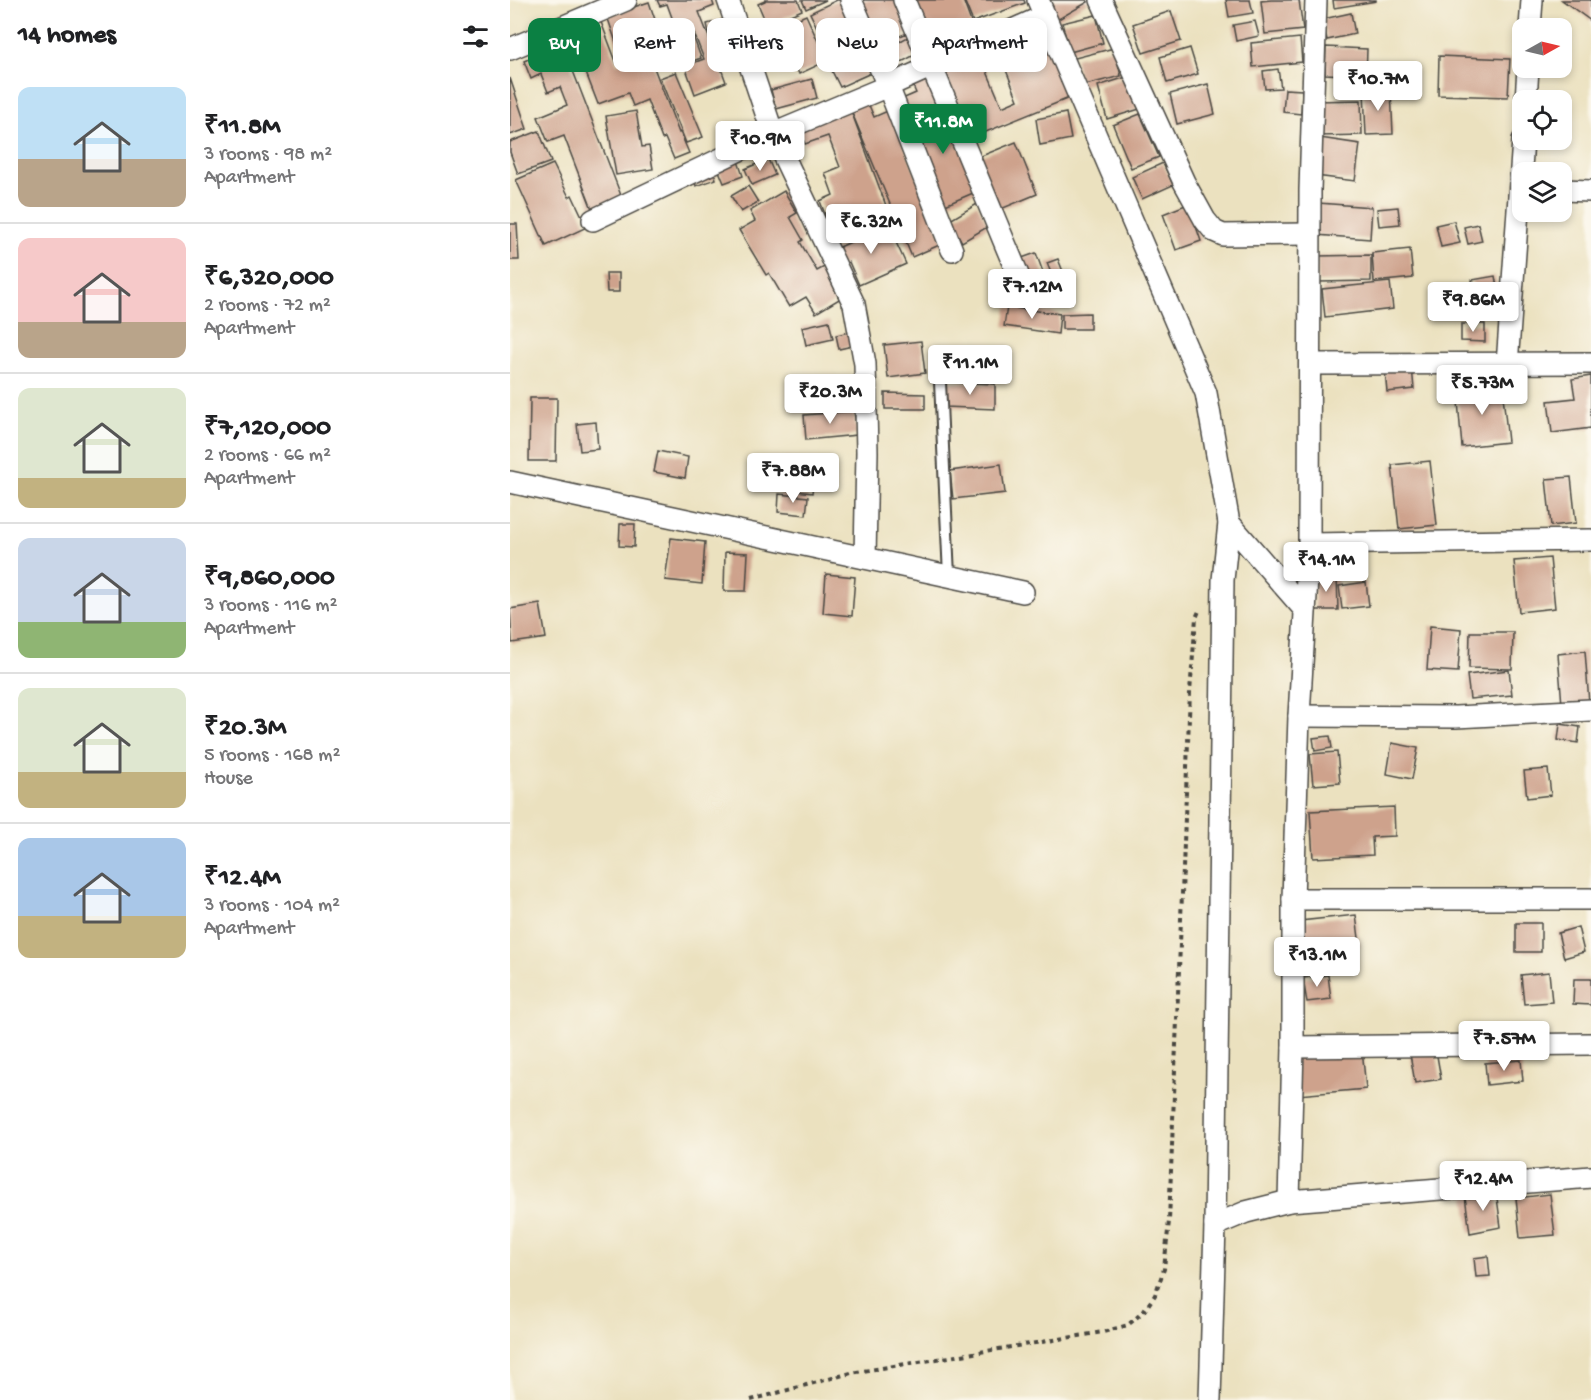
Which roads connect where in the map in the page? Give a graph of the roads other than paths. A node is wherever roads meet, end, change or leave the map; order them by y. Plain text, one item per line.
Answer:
1 (627, 0) edge
2 (728, 0) edge
3 (851, 0) edge
4 (904, 0) edge
5 (1101, 0) edge
6 (1316, 0) edge
7 (1532, 0) edge
8 (1041, 8) edge
9 (912, 18) edge
10 (1022, 18) edge
11 (1531, 18) edge
12 (510, 50) edge
13 (918, 72) edge
14 (936, 72) edge
15 (888, 86) junction
16 (773, 134) junction
17 (1572, 190) edge
18 (1591, 191) edge
19 (593, 220) dead end
20 (1518, 222) edge
21 (1310, 234) junction
22 (952, 250) dead end
23 (1028, 299) dead end
24 (1591, 363) edge
25 (1311, 364) junction
26 (1507, 365) junction
27 (939, 382) dead end
28 (510, 482) edge
29 (1229, 523) junction
30 (1591, 540) edge
31 (1309, 544) junction
32 (865, 558) junction
33 (949, 576) junction
34 (1023, 592) dead end
35 (1305, 610) junction
36 (1591, 710) edge
37 (1299, 716) junction
38 (1293, 899) junction
39 (1591, 899) edge
40 (1591, 1044) edge
41 (1293, 1047) junction
42 (1591, 1177) edge
43 (1289, 1201) junction
44 (1215, 1225) junction
45 (1210, 1400) edge

1 - 12 street
2 - 16 street
3 - 15 street
4 - 9 street
5 - 21 street
6 - 21 street
7 - 11 street
8 - 10 street
8 - 29 street
13 - 15 street
14 - 23 street
15 - 16 street
15 - 22 street
16 - 19 street
16 - 32 street
17 - 18 street
20 - 26 street
21 - 25 street
24 - 26 street
25 - 26 street
25 - 31 street
27 - 33 lane
28 - 32 street
29 - 35 street
29 - 44 street
30 - 31 street
31 - 35 street
32 - 33 street
33 - 34 street
35 - 37 street
36 - 37 street
37 - 38 street
38 - 39 street
38 - 41 street
40 - 41 street
41 - 43 street
42 - 43 street
43 - 44 street
44 - 45 street

